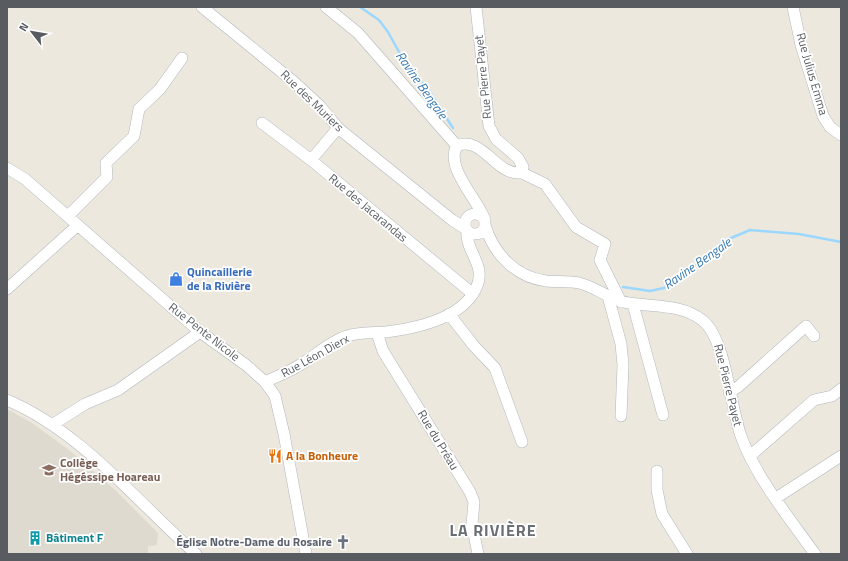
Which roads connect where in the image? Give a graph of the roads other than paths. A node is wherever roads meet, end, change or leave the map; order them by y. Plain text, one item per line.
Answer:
1 (202, 7) edge
2 (326, 7) edge
3 (476, 7) edge
4 (793, 7) edge
5 (182, 58) dead end
6 (262, 123) dead end
7 (338, 128) junction
8 (841, 135) edge
9 (456, 146) junction
10 (311, 160) junction
11 (7, 168) edge
12 (520, 172) junction
13 (470, 196) junction
14 (68, 216) junction
15 (78, 225) junction
16 (474, 227) junction
17 (7, 289) edge
18 (473, 294) junction
19 (608, 296) junction
20 (621, 302) junction
21 (633, 304) junction
22 (449, 314) junction
23 (200, 332) junction
24 (377, 333) junction
25 (814, 336) dead end
26 (265, 382) junction
27 (841, 389) edge
28 (729, 392) junction
29 (7, 400) edge
30 (663, 415) dead end
31 (621, 416) dead end
32 (52, 425) junction
33 (522, 442) dead end
34 (750, 456) junction
35 (841, 456) edge
36 (657, 471) dead end
37 (776, 498) junction
38 (196, 554) edge
39 (306, 554) edge
40 (478, 554) edge
41 (687, 554) edge
42 (814, 554) edge

1 - 7 street, Rue des Muriers
2 - 9 street
3 - 12 street, Rue Pierre Payet
4 - 8 street, Rue Julius Emma
5 - 14 street
6 - 10 street, Rue des Jacarandas
7 - 10 street
7 - 16 street, Rue des Muriers
9 - 12 street
9 - 13 street, Rue Pierre Payet
10 - 18 street, Rue des Jacarandas
11 - 14 street, Rue Pente Nicole
12 - 20 street
13 - 16 street, Rue Pierre Payet
13 - 16 street, Rue Pierre Payet
14 - 15 street, Rue Pente Nicole
15 - 17 street
15 - 23 street, Rue Pente Nicole
16 - 18 street, Rue Léon Dierx
16 - 19 street, Rue Pierre Payet
18 - 22 street, Rue Léon Dierx
19 - 20 street, Rue Pierre Payet
19 - 31 street
20 - 21 street, Rue Pierre Payet
21 - 28 street, Rue Pierre Payet
21 - 30 street
22 - 24 street, Rue Léon Dierx
22 - 33 street
23 - 26 street, Rue Pente Nicole
23 - 32 street
24 - 26 street, Rue Léon Dierx
24 - 40 street, Rue du Préau
25 - 28 street
26 - 39 street, Rue Pente Nicole
27 - 34 street
28 - 34 street, Rue Pierre Payet
29 - 32 street
32 - 38 street
34 - 37 street, Rue Pierre Payet
35 - 37 street
36 - 41 street
37 - 42 street, Rue Pierre Payet

